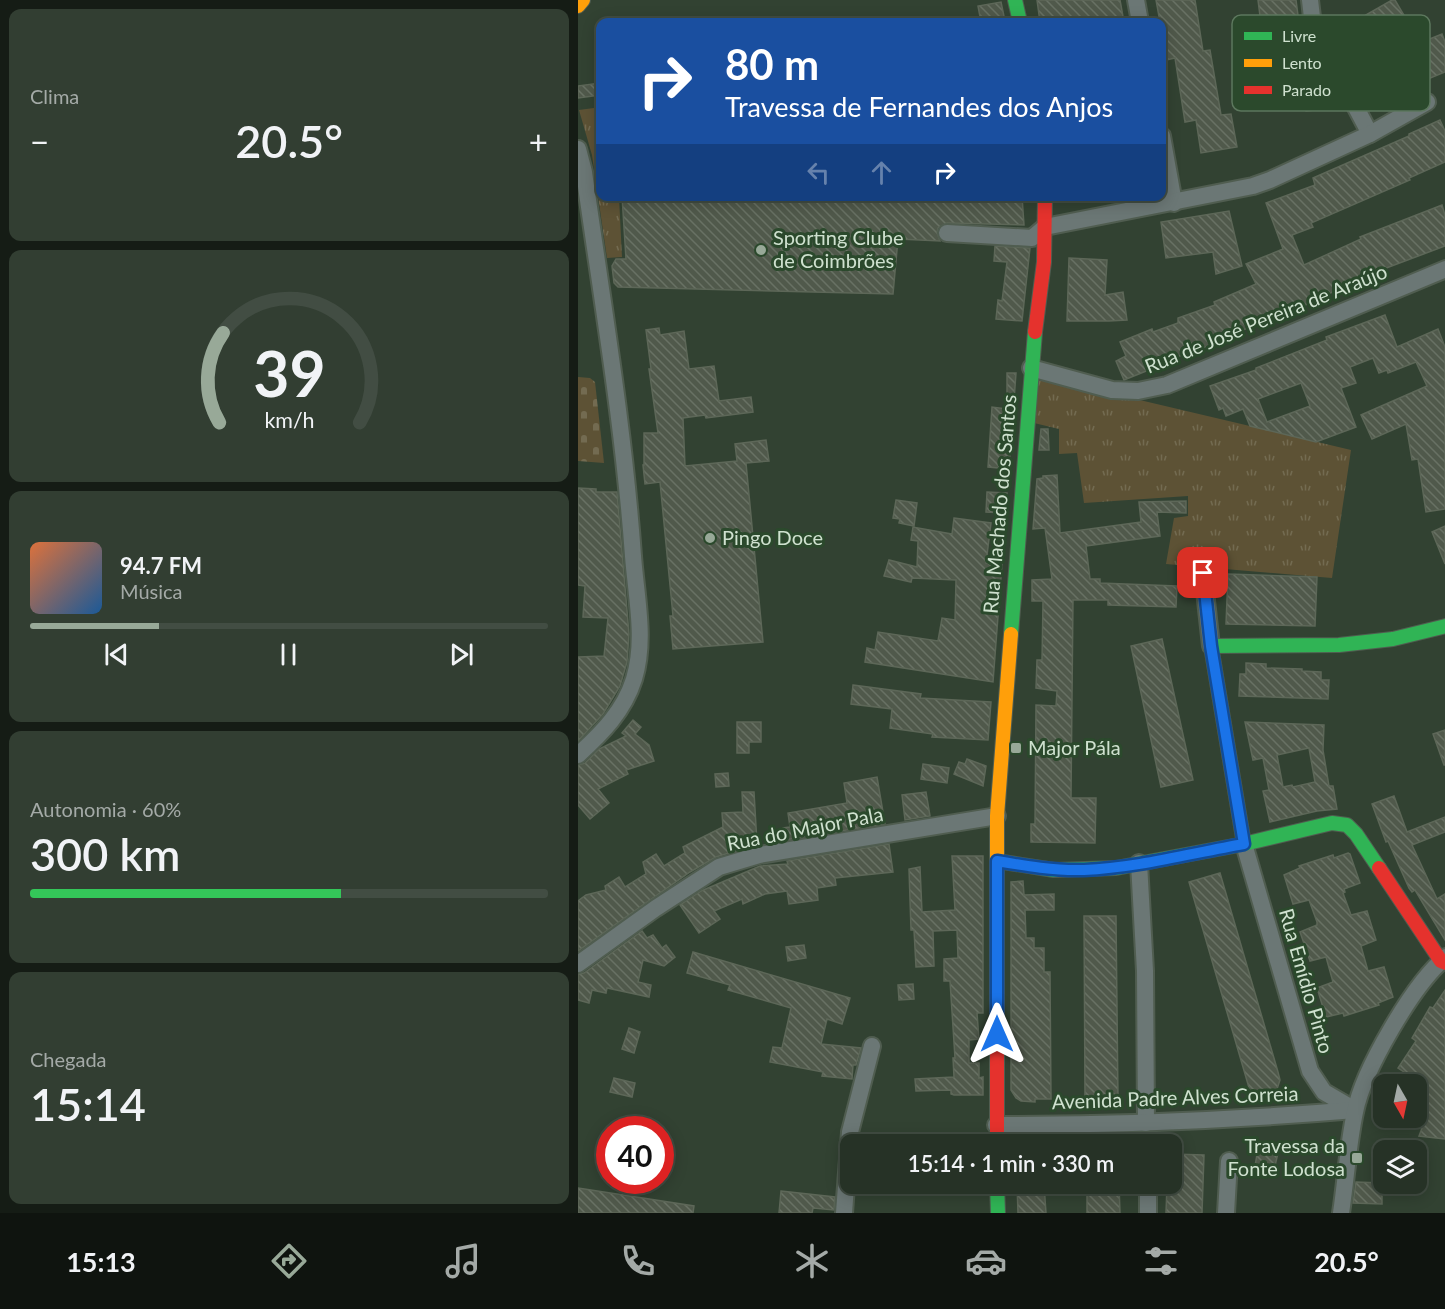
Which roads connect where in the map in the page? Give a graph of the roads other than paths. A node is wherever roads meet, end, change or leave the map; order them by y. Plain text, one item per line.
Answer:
1 (583, 0) edge
2 (1015, 0) edge
3 (1136, 0) edge
4 (1310, 0) edge
5 (578, 6) edge
6 (1312, 15) edge
7 (1019, 18) edge
8 (1139, 18) edge
9 (1358, 111) edge
10 (1411, 111) edge
11 (1370, 134) junction
12 (578, 149) edge
13 (1166, 158) edge
14 (1045, 201) edge
15 (1174, 202) junction
16 (1045, 227) junction
17 (947, 233) dead end
18 (1445, 269) edge
19 (1031, 368) junction
20 (1203, 573) dead end
21 (1445, 627) edge
22 (1211, 646) junction
23 (578, 755) edge
24 (997, 816) junction
25 (1244, 844) junction
26 (997, 861) junction
27 (1139, 863) junction
28 (1444, 961) edge
29 (578, 964) edge
30 (872, 1046) dead end
31 (1355, 1110) junction
32 (1146, 1123) junction
33 (996, 1125) junction
34 (996, 1134) edge
35 (1229, 1161) dead end
36 (997, 1194) edge
37 (1148, 1194) edge
38 (844, 1213) edge
39 (998, 1213) edge
40 (1148, 1213) edge
41 (1226, 1213) edge
42 (1341, 1213) edge

1 - 5 street
2 - 7 street
3 - 8 street
4 - 6 street
9 - 11 street
10 - 11 street
11 - 15 street
12 - 23 street
13 - 15 street
14 - 16 street, Rua Machado dos Santos
15 - 16 street
16 - 17 street
16 - 19 street, Rua Machado dos Santos
18 - 19 street, Rua de José Pereira de Araújo
19 - 24 street, Rua Machado dos Santos
20 - 22 street
21 - 22 street
22 - 25 street
24 - 26 street, Rua Machado dos Santos
24 - 29 street, Rua do Major Pala
25 - 27 street
25 - 28 street
25 - 31 street, Rua Emídio Pinto
26 - 27 street
26 - 33 street, Rua Machado dos Santos
27 - 32 street
28 - 31 street
30 - 38 street
31 - 32 street, Avenida Padre Alves Correia
31 - 42 street
32 - 33 street, Avenida Padre Alves Correia
33 - 34 street, Rua Machado dos Santos
35 - 41 street
36 - 39 street
37 - 40 street

